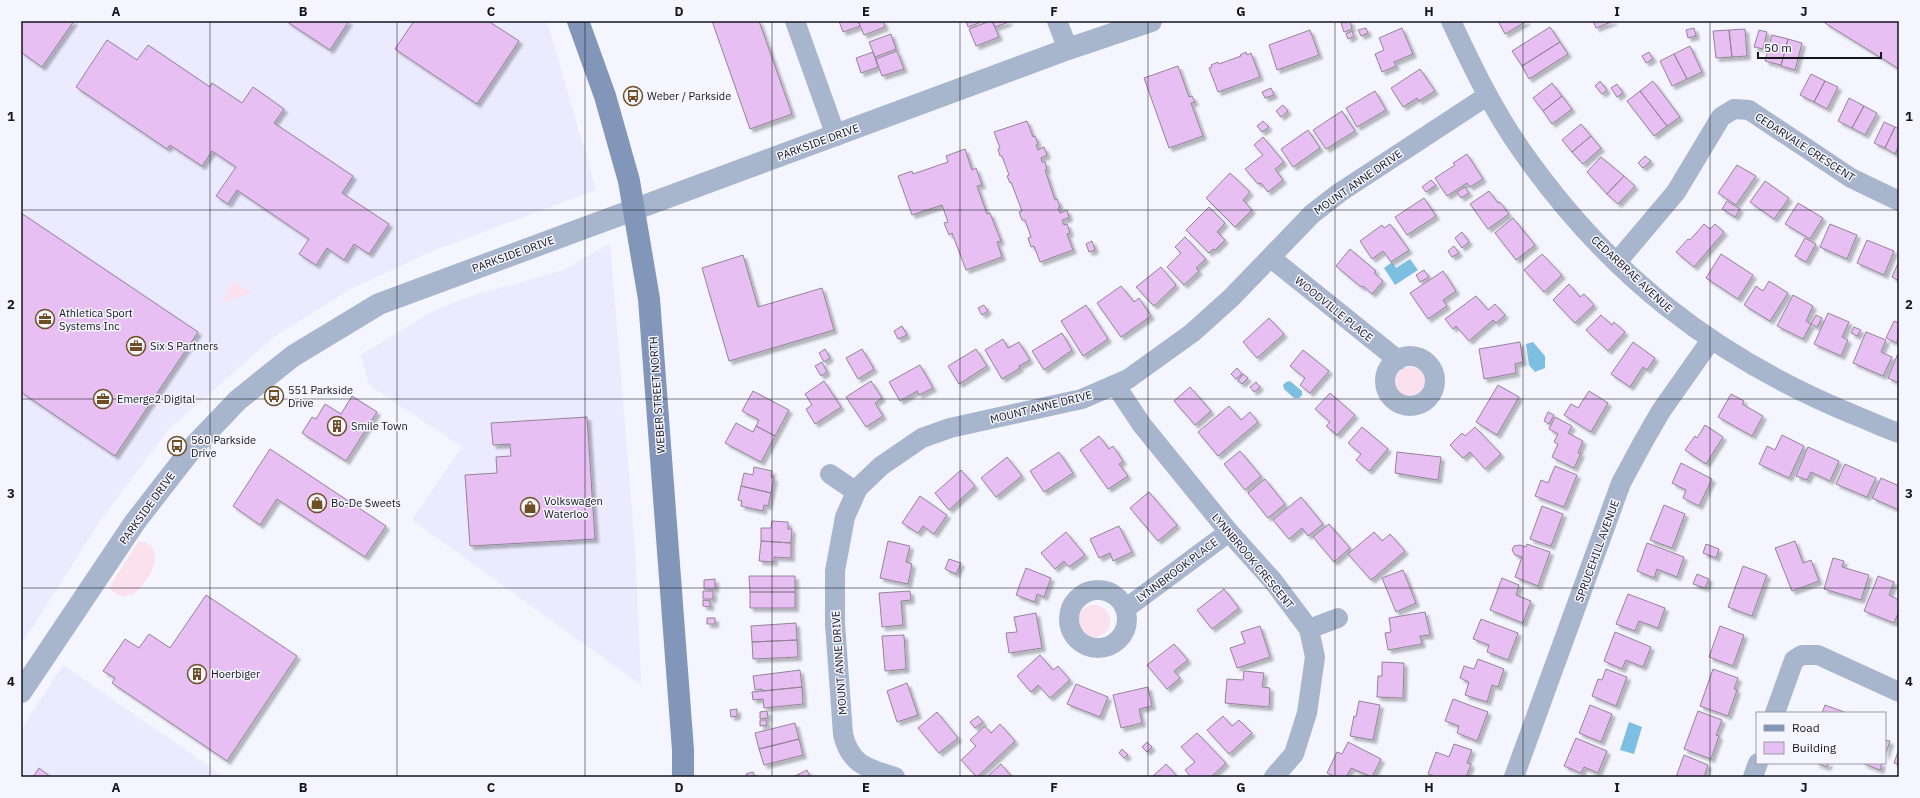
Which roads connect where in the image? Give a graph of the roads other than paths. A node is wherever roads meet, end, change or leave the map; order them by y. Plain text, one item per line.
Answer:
1 (578, 21) edge
2 (794, 21) edge
3 (1057, 21) edge
4 (1151, 21) edge
5 (1451, 21) edge
6 (1068, 49) junction
7 (1487, 96) junction
8 (836, 136) junction
9 (1899, 201) edge
10 (634, 209) junction
11 (1271, 258) junction
12 (1617, 262) junction
13 (1711, 340) junction
14 (1398, 360) dead end
15 (1116, 386) junction
16 (1899, 433) edge
17 (830, 474) dead end
18 (855, 492) junction
19 (1229, 532) junction
20 (1126, 609) dead end
21 (1338, 618) dead end
22 (1309, 629) junction
23 (21, 692) edge
24 (1899, 692) edge
25 (1775, 712) edge
26 (1758, 764) edge
27 (683, 777) edge
28 (895, 777) edge
29 (1274, 777) edge
30 (1514, 777) edge
31 (1753, 777) edge

1 - 10 main road, WEBER STREET NORTH
2 - 8 street
3 - 6 street
4 - 6 street, PARKSIDE DRIVE
5 - 7 street, CEDARBRAE AVENUE
6 - 8 street, PARKSIDE DRIVE
7 - 11 street, MOUNT ANNE DRIVE
7 - 12 street, CEDARBRAE AVENUE
8 - 10 street, PARKSIDE DRIVE
9 - 12 street, CEDARVALE CRESCENT
10 - 23 street, PARKSIDE DRIVE
10 - 27 main road, WEBER STREET NORTH
11 - 14 street, WOODVILLE PLACE
11 - 15 street, MOUNT ANNE DRIVE
12 - 13 street, CEDARBRAE AVENUE
13 - 16 street, CEDARBRAE AVENUE
13 - 30 street, SPRUCEHILL AVENUE
15 - 18 street, MOUNT ANNE DRIVE
15 - 19 street, LYNNBROOK CRESCENT
17 - 18 street
18 - 28 street, MOUNT ANNE DRIVE
19 - 20 street, LYNNBROOK PLACE
19 - 22 street, LYNNBROOK CRESCENT
21 - 22 street
22 - 29 street, LYNNBROOK CRESCENT
24 - 25 street
26 - 31 street

